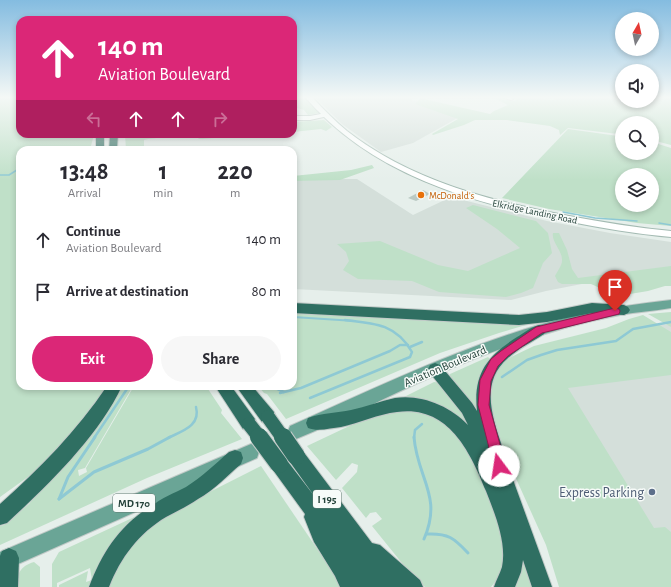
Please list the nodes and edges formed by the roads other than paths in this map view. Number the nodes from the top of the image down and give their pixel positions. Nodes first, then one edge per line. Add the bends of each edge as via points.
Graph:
1 (336, 124) edge
2 (671, 234) edge
3 (671, 304) edge
4 (297, 308) edge
5 (624, 310) junction
6 (539, 330) junction
7 (435, 369) junction
8 (112, 390) edge
9 (225, 390) edge
10 (246, 390) edge
11 (314, 423) junction
12 (296, 431) dead end
13 (243, 455) joint
14 (499, 466) junction
15 (310, 504) junction
16 (0, 516) edge
17 (359, 541) junction
18 (5, 560) edge
19 (8, 587) edge
20 (99, 587) edge
21 (350, 587) edge
22 (371, 587) edge
23 (394, 587) edge
24 (413, 587) edge
25 (504, 587) edge
26 (542, 587) edge

1 - 2 main road, Elkridge Landing Road via 379,156 412,174 457,192 536,213
3 - 5 main road, Aviation Boulevard
4 - 5 highway via 510,320 547,317 592,308
5 - 6 main road, Aviation Boulevard
6 - 7 main road, Aviation Boulevard via 506,340
6 - 14 highway via 499,358 490,368 485,380 484,413
7 - 11 main road, Aviation Boulevard
7 - 14 highway via 467,408
8 - 16 highway via 96,416 66,453
9 - 15 highway, I 195, bridge
10 - 17 highway, I 195, bridge
11 - 12 main road, Aviation Boulevard
11 - 25 highway via 352,417 401,404 418,405 434,410 456,423 478,453 509,531 512,565
13 - 18 main road, MD 170
13 - 20 highway via 200,488 158,511 134,529 113,554
14 - 26 highway
15 - 21 highway via 320,532 343,568
15 - 22 highway, I 195
17 - 23 highway, I 195
17 - 24 highway
18 - 19 highway

